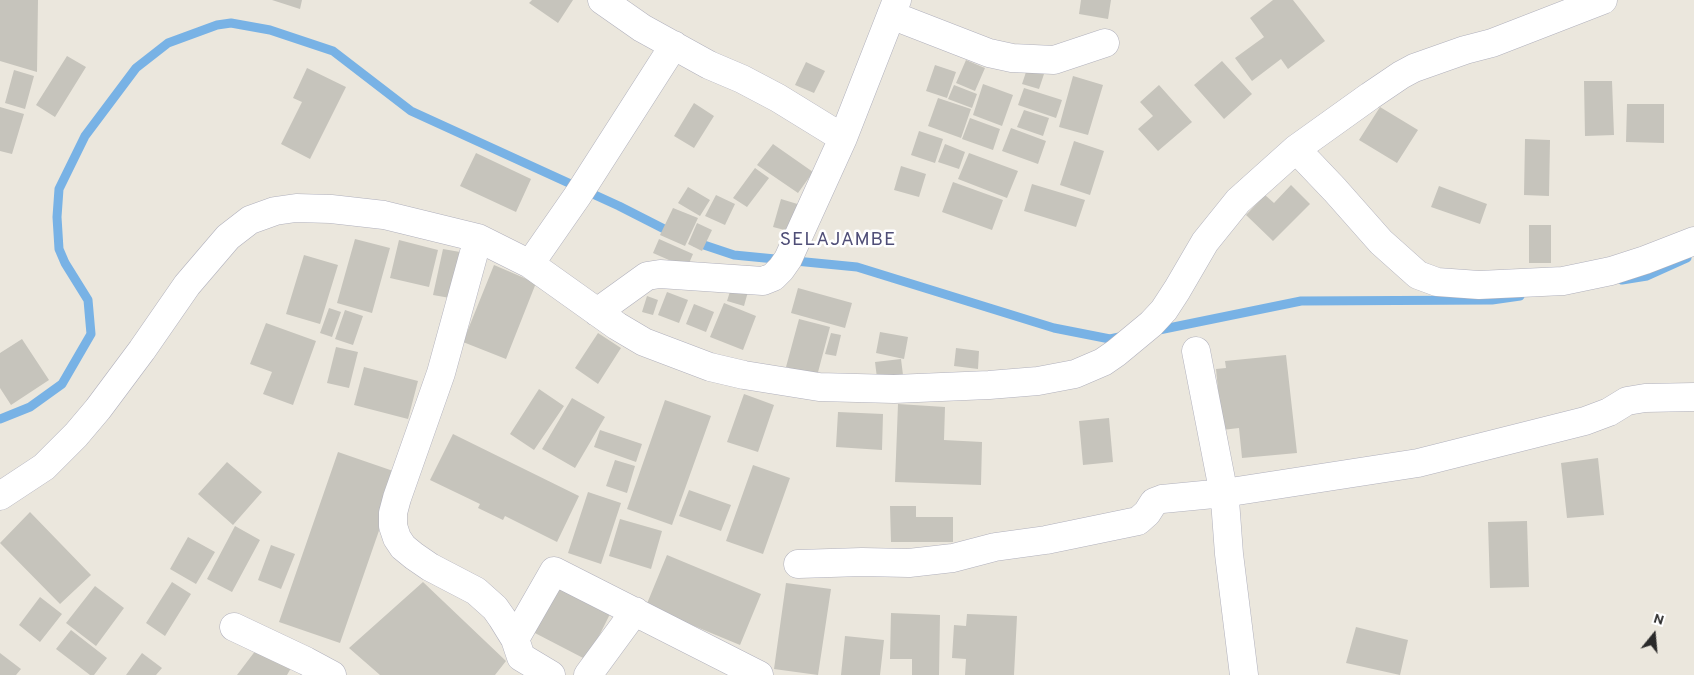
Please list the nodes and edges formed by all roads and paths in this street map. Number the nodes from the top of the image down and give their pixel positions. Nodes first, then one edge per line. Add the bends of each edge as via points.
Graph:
1 (602, 0) edge
2 (1602, 0) edge
3 (894, 8) edge
4 (1105, 43) dead end
5 (674, 46) junction
6 (843, 138) junction
7 (1296, 149) junction
8 (478, 238) junction
9 (1694, 242) edge
10 (530, 264) junction
11 (598, 312) junction
12 (1196, 351) dead end
13 (1694, 397) edge
14 (1224, 493) junction
15 (0, 496) edge
16 (798, 564) dead end
17 (635, 612) junction
18 (234, 627) dead end
19 (519, 657) edge
20 (748, 672) edge
21 (332, 675) edge
22 (551, 675) edge
23 (588, 675) edge
24 (1244, 675) edge

1 - 5 street
2 - 7 street via 1506,38 1414,68
3 - 4 street via 989,53 1012,58 1054,60
3 - 6 street
5 - 6 street via 778,98
5 - 10 street
6 - 11 street via 788,259 773,277 763,281 660,274 647,276
7 - 9 street via 1381,242 1418,275 1436,282 1479,285 1563,281 1620,268
7 - 11 street via 1238,201 1221,221 1164,310 1151,324 1103,362 1060,378 894,389 785,383 710,367 677,355 644,342
8 - 10 street
8 - 15 street via 384,215 331,208 275,211 250,220 228,237 187,285 76,435 44,467
8 - 19 street via 441,373 397,498 394,526 397,538 414,556 476,591 495,608
10 - 11 street
12 - 14 street
13 - 14 street via 1626,401 1585,421 1418,463
14 - 16 street via 1162,498 1154,502 1138,521 995,547 953,558 908,563
14 - 24 street
17 - 19 street via 554,571
17 - 20 street
17 - 23 street
18 - 21 street
19 - 22 street

